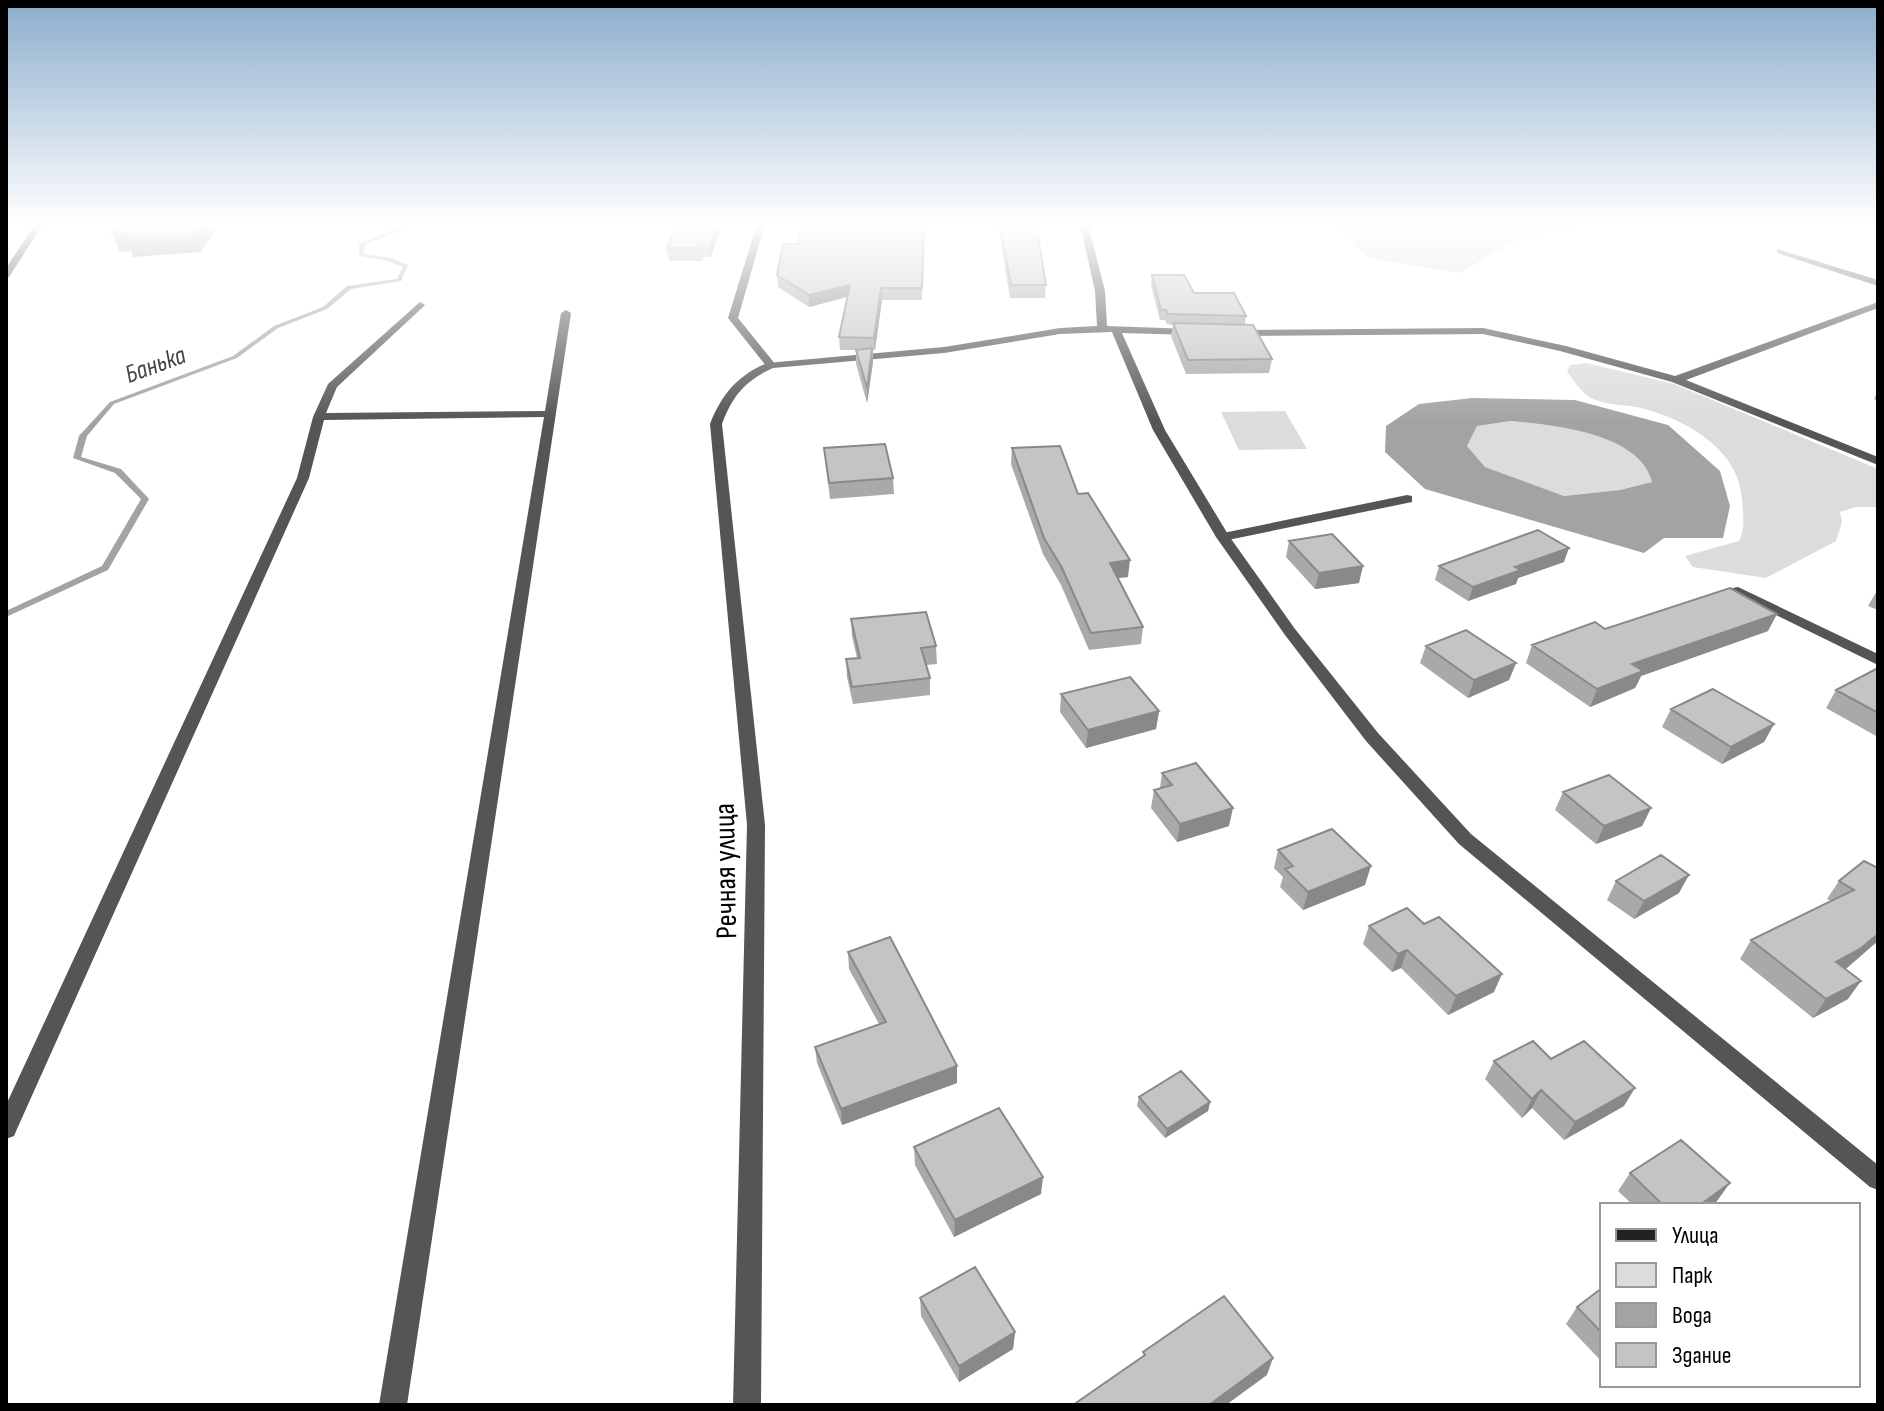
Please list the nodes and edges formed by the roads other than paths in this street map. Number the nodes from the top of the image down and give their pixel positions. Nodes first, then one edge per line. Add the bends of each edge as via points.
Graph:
1 (741, 290) edge
2 (1100, 290) edge
3 (420, 305) dead end
4 (1878, 305) edge
5 (566, 313) dead end
6 (1109, 330) junction
7 (1205, 332) edge
8 (1220, 332) edge
9 (771, 365) junction
10 (1676, 380) junction
11 (550, 414) junction
12 (319, 417) junction
13 (1878, 461) edge
14 (1407, 499) dead end
15 (1223, 537) junction
16 (1738, 591) edge
17 (1878, 660) edge
18 (6, 1129) edge
19 (1878, 1179) edge
20 (393, 1405) edge
21 (747, 1405) edge

1 - 9 street via 733,318
2 - 6 street
3 - 12 street via 332,386
4 - 10 street
5 - 11 street
6 - 7 street
6 - 9 street via 1060,331 944,350
6 - 15 street via 1159,430
8 - 10 street via 1483,331
9 - 21 street, Речная улица via 734,386 716,424 756,825
10 - 13 street
11 - 12 street
11 - 20 street
12 - 18 street via 303,478
14 - 15 street
15 - 19 street via 1372,737 1465,839
16 - 17 street

